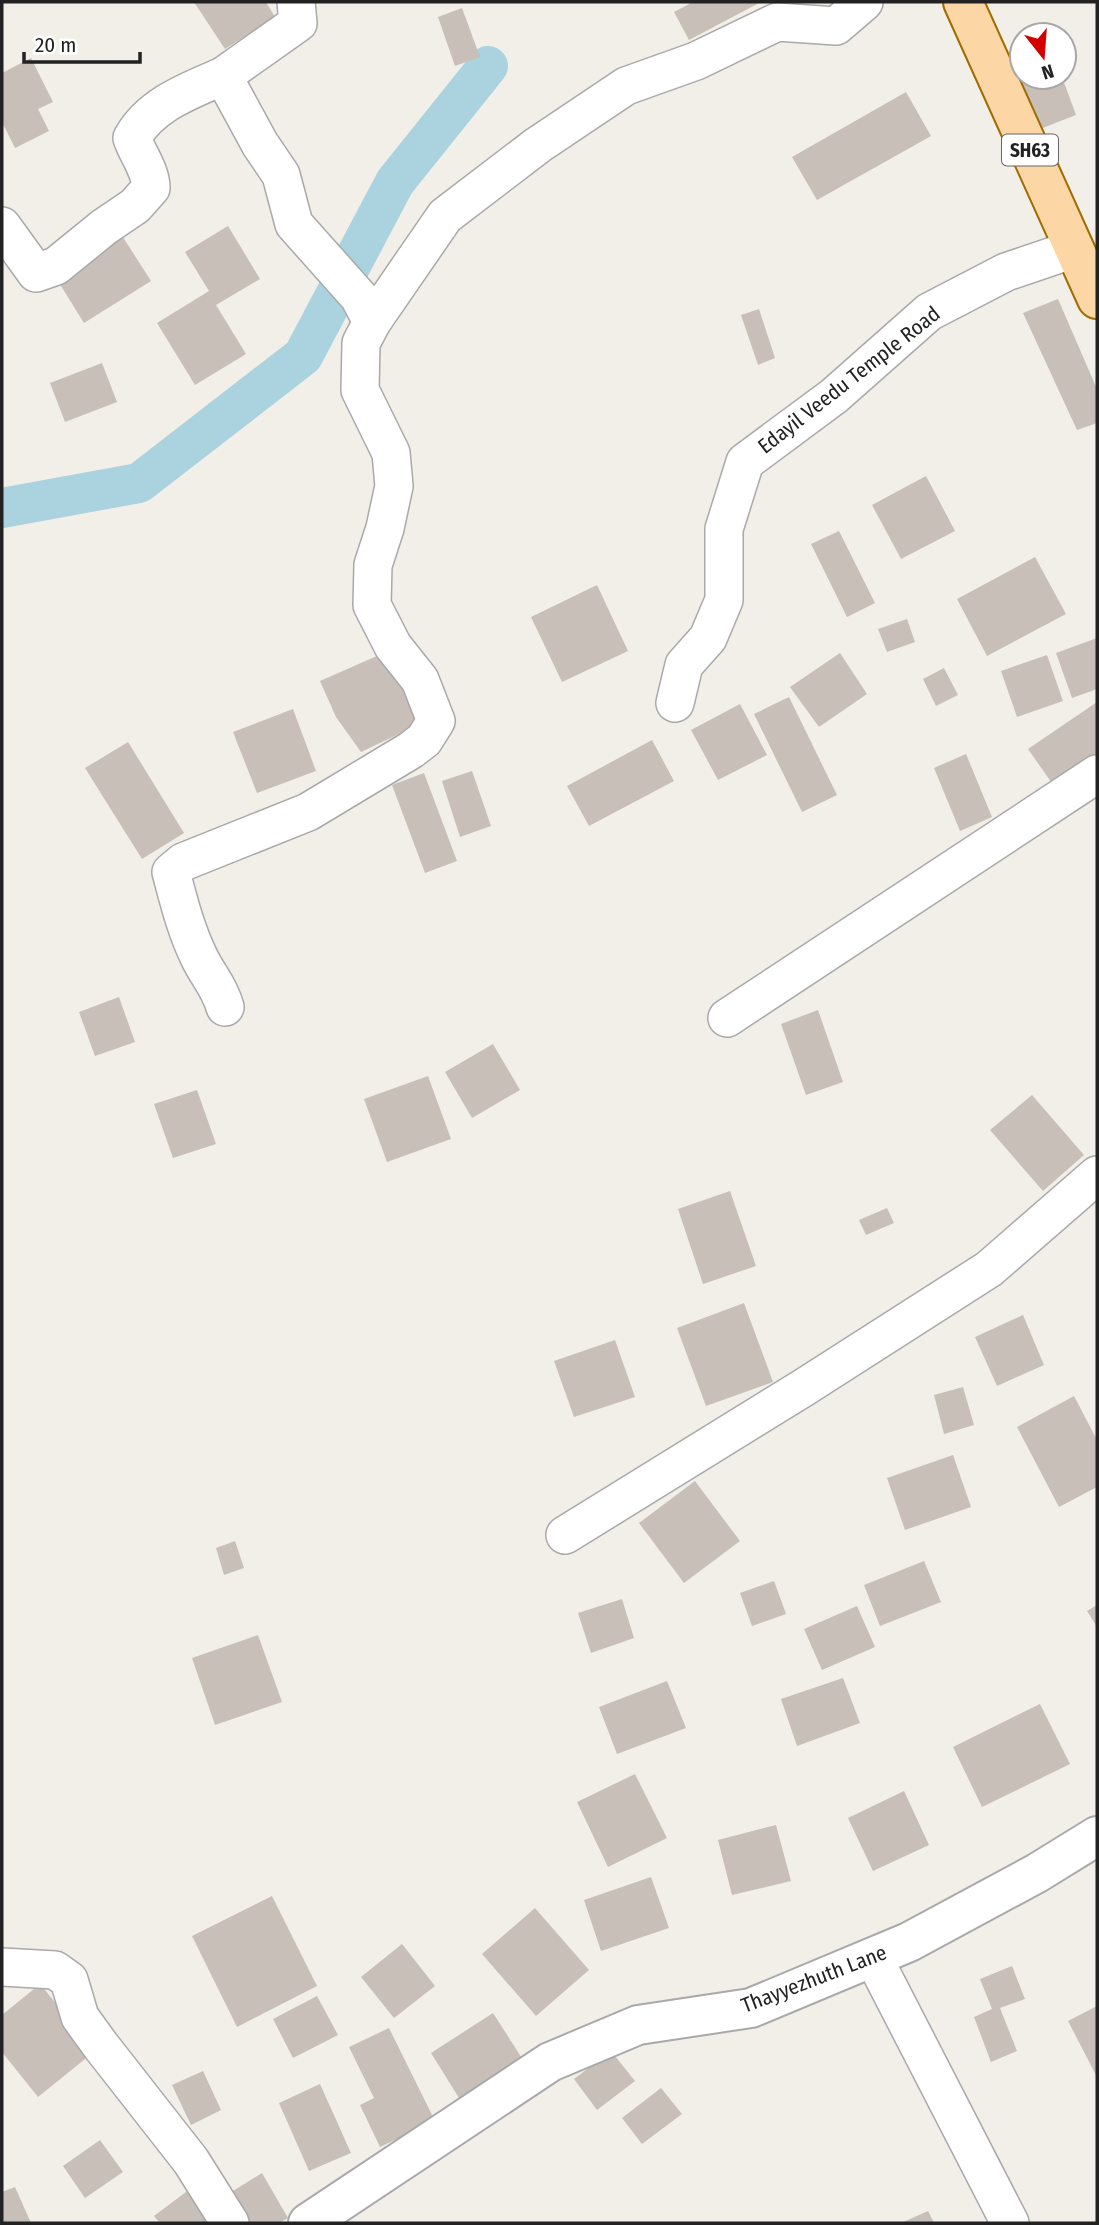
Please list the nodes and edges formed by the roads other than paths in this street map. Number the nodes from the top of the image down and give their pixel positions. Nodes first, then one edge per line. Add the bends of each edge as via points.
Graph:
1 (296, 2) edge
2 (864, 2) edge
3 (962, 2) edge
4 (223, 76) junction
5 (2, 226) edge
6 (1074, 249) junction
7 (1097, 299) edge
8 (366, 310) junction
9 (675, 704) dead end
10 (1097, 774) edge
11 (225, 1007) dead end
12 (727, 1018) dead end
13 (1097, 1175) edge
14 (565, 1535) dead end
15 (1097, 1836) edge
16 (873, 1957) junction
17 (2, 1967) edge
18 (230, 2223) edge
19 (308, 2223) edge
20 (1010, 2223) edge

1 - 4 street via 298,23
2 - 8 street via 836,26 777,22 696,61 626,86 445,216
3 - 6 main road, SH63
4 - 5 street via 174,99 139,126 132,138 151,178 151,188 135,206 56,266 36,273
4 - 8 street via 281,175 295,223
6 - 7 main road, SH63
6 - 9 street, Edayil Veedu Temple Road via 1006,272 929,312 834,396 745,462 724,529 724,600 708,638 684,665
8 - 11 street via 360,390 391,453 394,485 373,565 372,605 393,646 420,680 436,721 411,750 308,812 183,862 171,872 185,925
10 - 12 street
13 - 14 street via 989,1269
15 - 16 street, Thayyezhuth Lane via 1037,1873
16 - 19 street, Thayyezhuth Lane via 751,2008 638,2025 550,2062
16 - 20 street
17 - 18 street via 55,1970 69,1980 80,2017 191,2161

